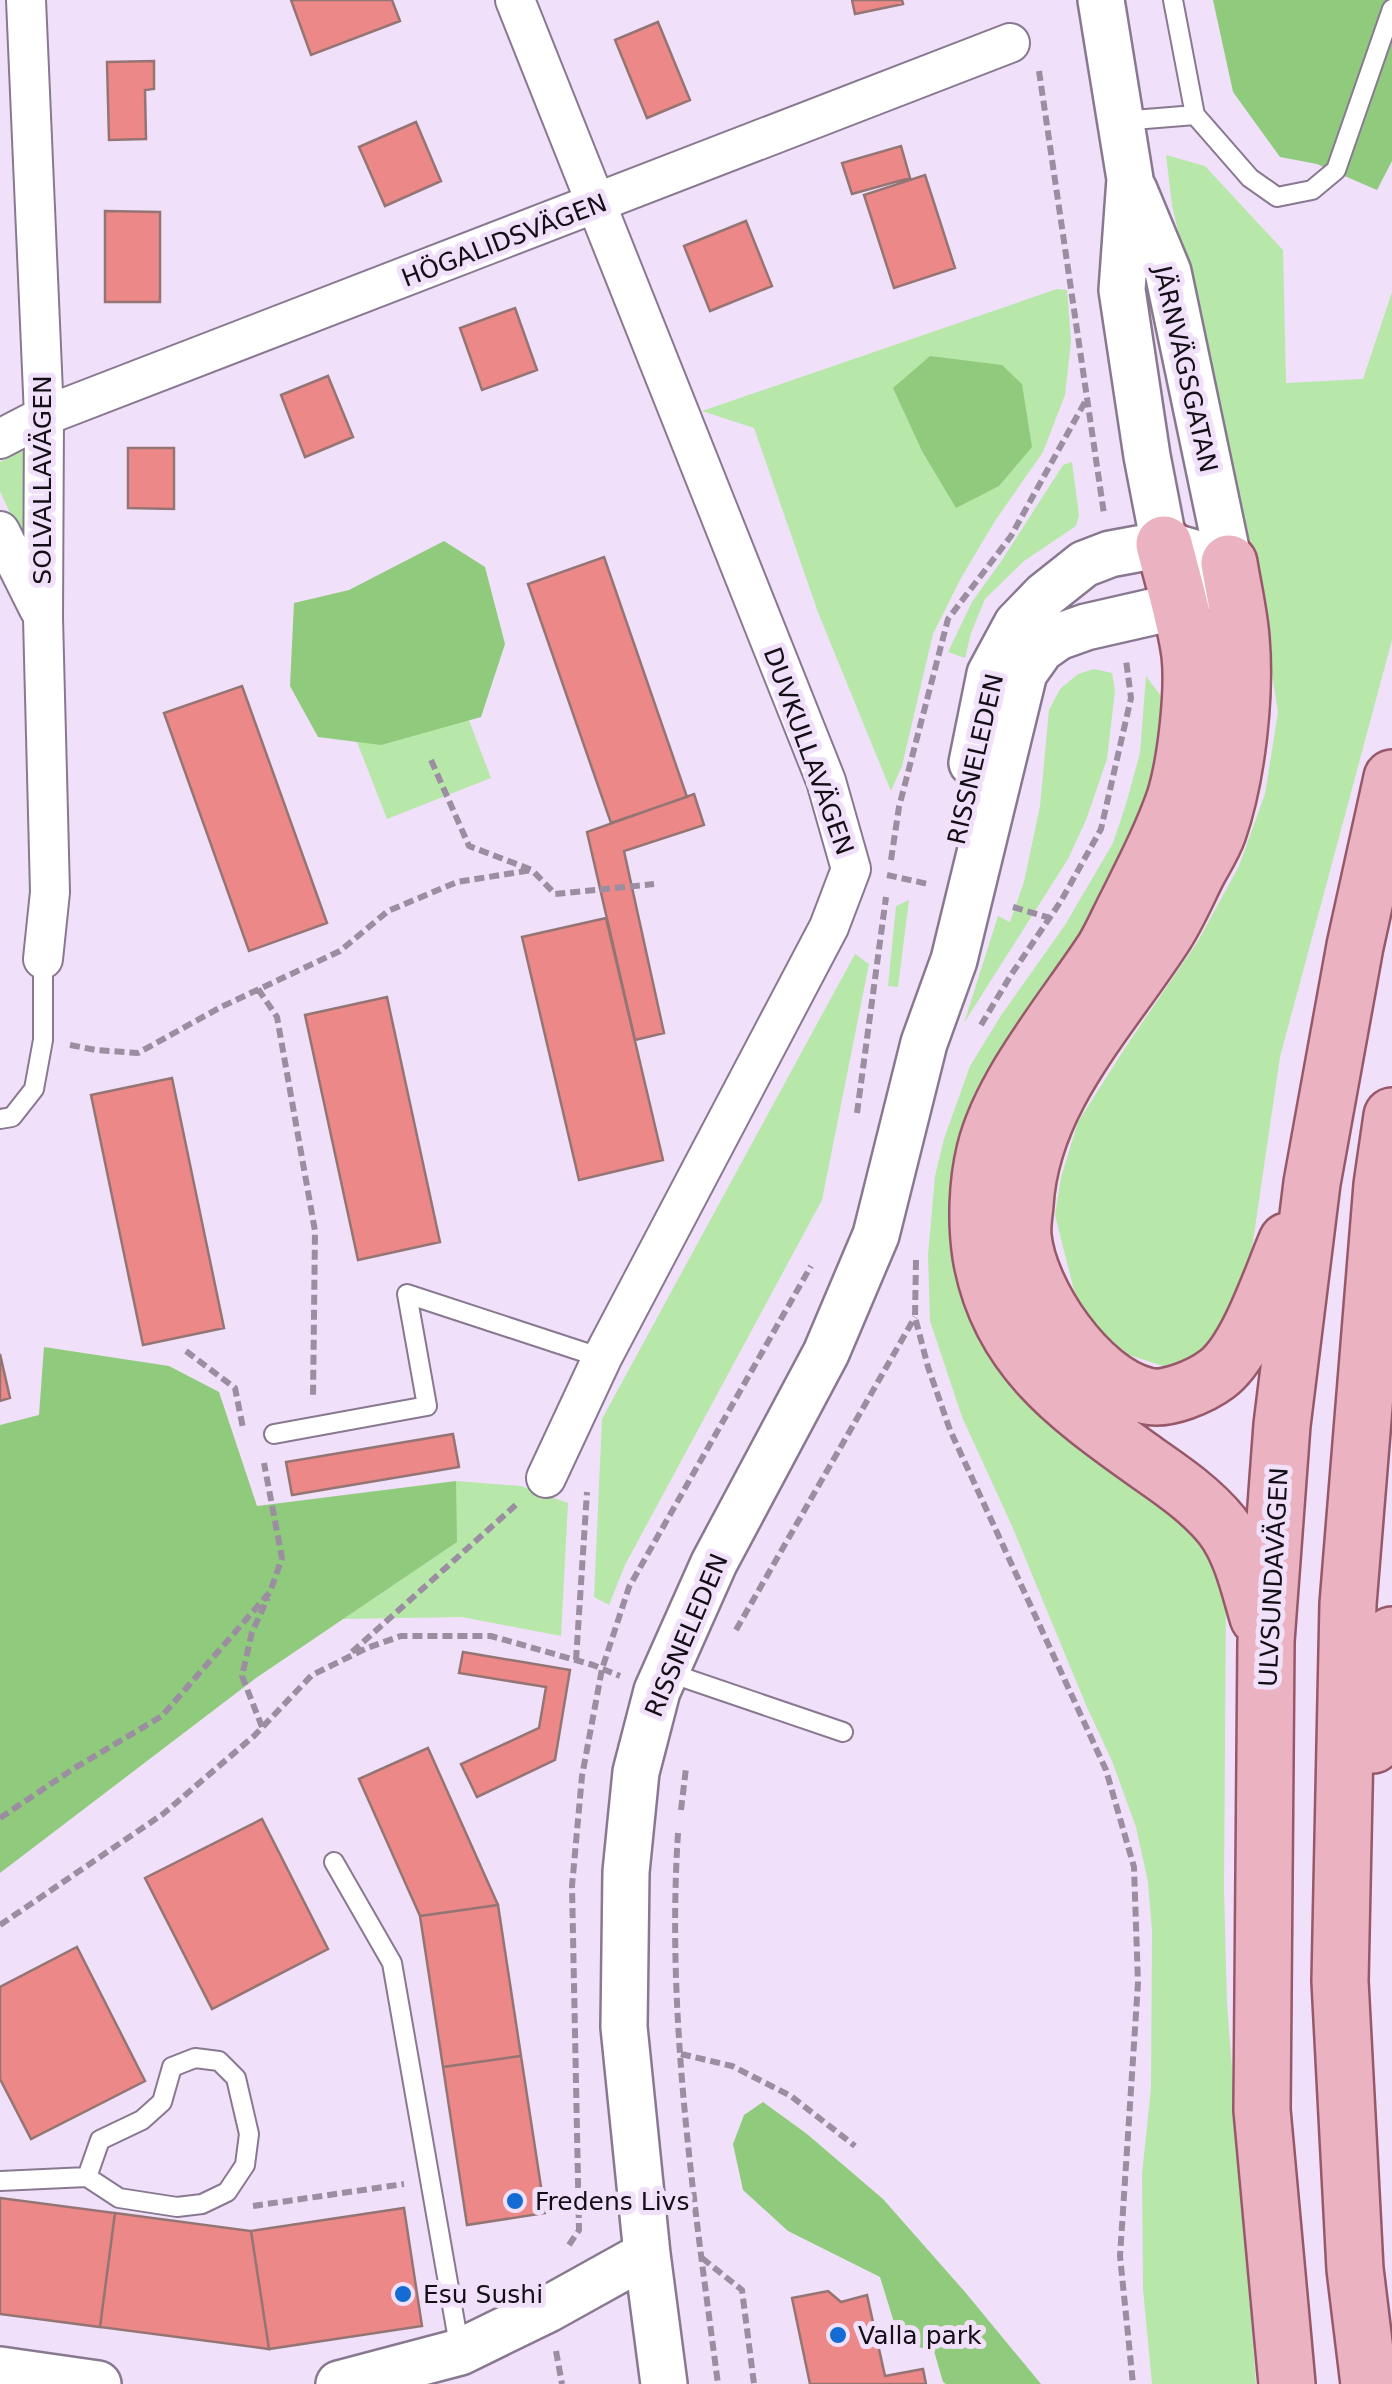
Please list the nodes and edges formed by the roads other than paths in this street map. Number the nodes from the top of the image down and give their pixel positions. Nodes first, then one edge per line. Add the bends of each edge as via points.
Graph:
1 (26, 0) edge
2 (515, 0) edge
3 (1101, 0) edge
4 (1172, 0) edge
5 (1392, 9) edge
6 (1023, 49) road end
7 (1195, 115) junction
8 (1120, 120) junction
9 (1130, 179) junction
10 (596, 204) junction
11 (44, 416) junction
12 (0, 439) edge
13 (0, 531) edge
14 (1164, 544) junction
15 (1229, 563) junction
16 (1178, 606) junction
17 (43, 618) junction
18 (1392, 778) edge
19 (43, 960) joint
20 (924, 1043) junction
21 (1392, 1116) edge
22 (0, 1119) edge
23 (1312, 1183) junction
24 (602, 1358) junction
25 (274, 1434) road end
26 (546, 1478) road end
27 (1392, 1635) edge
28 (1266, 1641) junction
29 (662, 1682) junction
30 (843, 1732) dead end
31 (334, 1862) dead end
32 (1340, 1981) junction
33 (87, 2177) junction
34 (0, 2180) edge
35 (647, 2254) junction
36 (460, 2352) junction
37 (0, 2370) edge
38 (98, 2384) edge
39 (339, 2384) edge
40 (664, 2384) edge
41 (1287, 2384) edge
42 (1369, 2384) edge

1 - 11 street, SOLVALLAVÄGEN
2 - 10 street, DUVKULLAVÄGEN
3 - 8 street, JÄRNVÄGSGATAN
4 - 7 lane
5 - 7 lane via 1336,170 1312,190 1277,197 1250,178
6 - 10 street, HÖGALIDSVÄGEN
7 - 8 lane
8 - 9 street, JÄRNVÄGSGATAN
9 - 14 street, JÄRNVÄGSGATAN via 1122,290
9 - 15 street, JÄRNVÄGSGATAN via 1168,272
10 - 11 street, HÖGALIDSVÄGEN
10 - 24 street, DUVKULLAVÄGEN via 826,781 851,869 829,926
11 - 12 street, HÖGALIDSVÄGEN
11 - 17 street, SOLVALLAVÄGEN
13 - 17 street
14 - 15 street, RISSNELEDEN
14 - 16 main road
14 - 20 street, RISSNELEDEN via 1084,564 1017,624 990,674 941,916
15 - 16 street, RISSNELEDEN
15 - 23 main road via 1241,638 1240,714 1217,835 1168,931 1056,1096 1036,1141 1023,1237 1037,1287 1087,1360 1119,1385 1149,1397 1186,1392 1219,1372 1241,1347
16 - 20 street, RISSNELEDEN via 1058,637 1024,673 954,960
16 - 28 main road via 1190,657 1188,729 1175,797 1107,944 1002,1107 985,1150 978,1200 981,1255 1010,1338 1042,1379 1222,1526 1242,1564
17 - 19 street, SOLVALLAVÄGEN via 50,892
18 - 23 main road, ULVSUNDAVÄGEN
19 - 22 lane via 43,1040 34,1089 12,1117
20 - 29 street, RISSNELEDEN via 876,1234 826,1353 714,1563
21 - 32 main road via 1348,1604
23 - 28 main road, ULVSUNDAVÄGEN via 1282,1425
24 - 25 lane via 406,1294 426,1406
24 - 26 street, DUVKULLAVÄGEN
27 - 32 main road
28 - 41 main road, ULVSUNDAVÄGEN via 1262,2110
29 - 30 lane via 712,1688
29 - 35 street, RISSNELEDEN via 636,1772 626,1872 624,2028
31 - 36 lane via 392,1963
32 - 42 main road
33 - 33 lane via 119,2198 177,2207 227,2192 246,2165 249,2134 236,2078 219,2061 196,2058 172,2066 162,2102 100,2140
33 - 34 lane
35 - 36 street
35 - 40 street, RISSNELEDEN
36 - 39 street
37 - 38 street

